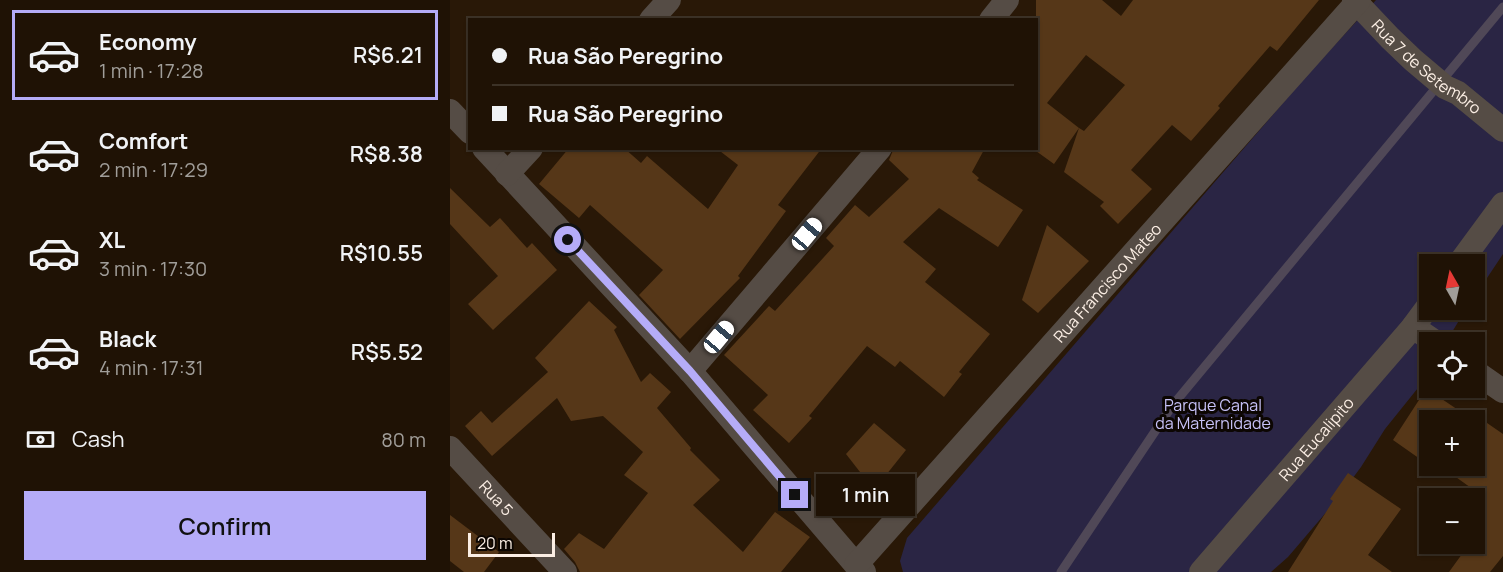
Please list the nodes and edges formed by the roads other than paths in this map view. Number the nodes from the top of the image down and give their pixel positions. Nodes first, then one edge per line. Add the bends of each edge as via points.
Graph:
1 (669, 0) edge
2 (1007, 0) edge
3 (1357, 1) edge
4 (653, 18) edge
5 (993, 18) edge
6 (450, 111) edge
7 (468, 130) edge
8 (1503, 130) edge
9 (486, 150) edge
10 (529, 150) edge
11 (878, 150) edge
12 (507, 174) junction
13 (1503, 204) edge
14 (1466, 254) edge
15 (1419, 319) edge
16 (1413, 327) junction
17 (1420, 332) edge
18 (690, 371) junction
19 (1485, 379) edge
20 (1503, 391) edge
21 (450, 448) edge
22 (554, 568) edge
23 (860, 569) edge
24 (1200, 572) edge

1 - 4 street
2 - 5 street
3 - 8 street, Rua 7 de Setembro via 1390,38 1445,87
3 - 23 street, Rua Francisco Mateo
6 - 7 street
9 - 12 street
10 - 12 street
11 - 18 street
12 - 18 street
13 - 14 street
15 - 16 street, Rua Eucalipito
16 - 17 street
16 - 24 street, Rua Eucalipito
18 - 23 street
19 - 20 street
21 - 22 street, Rua 5

